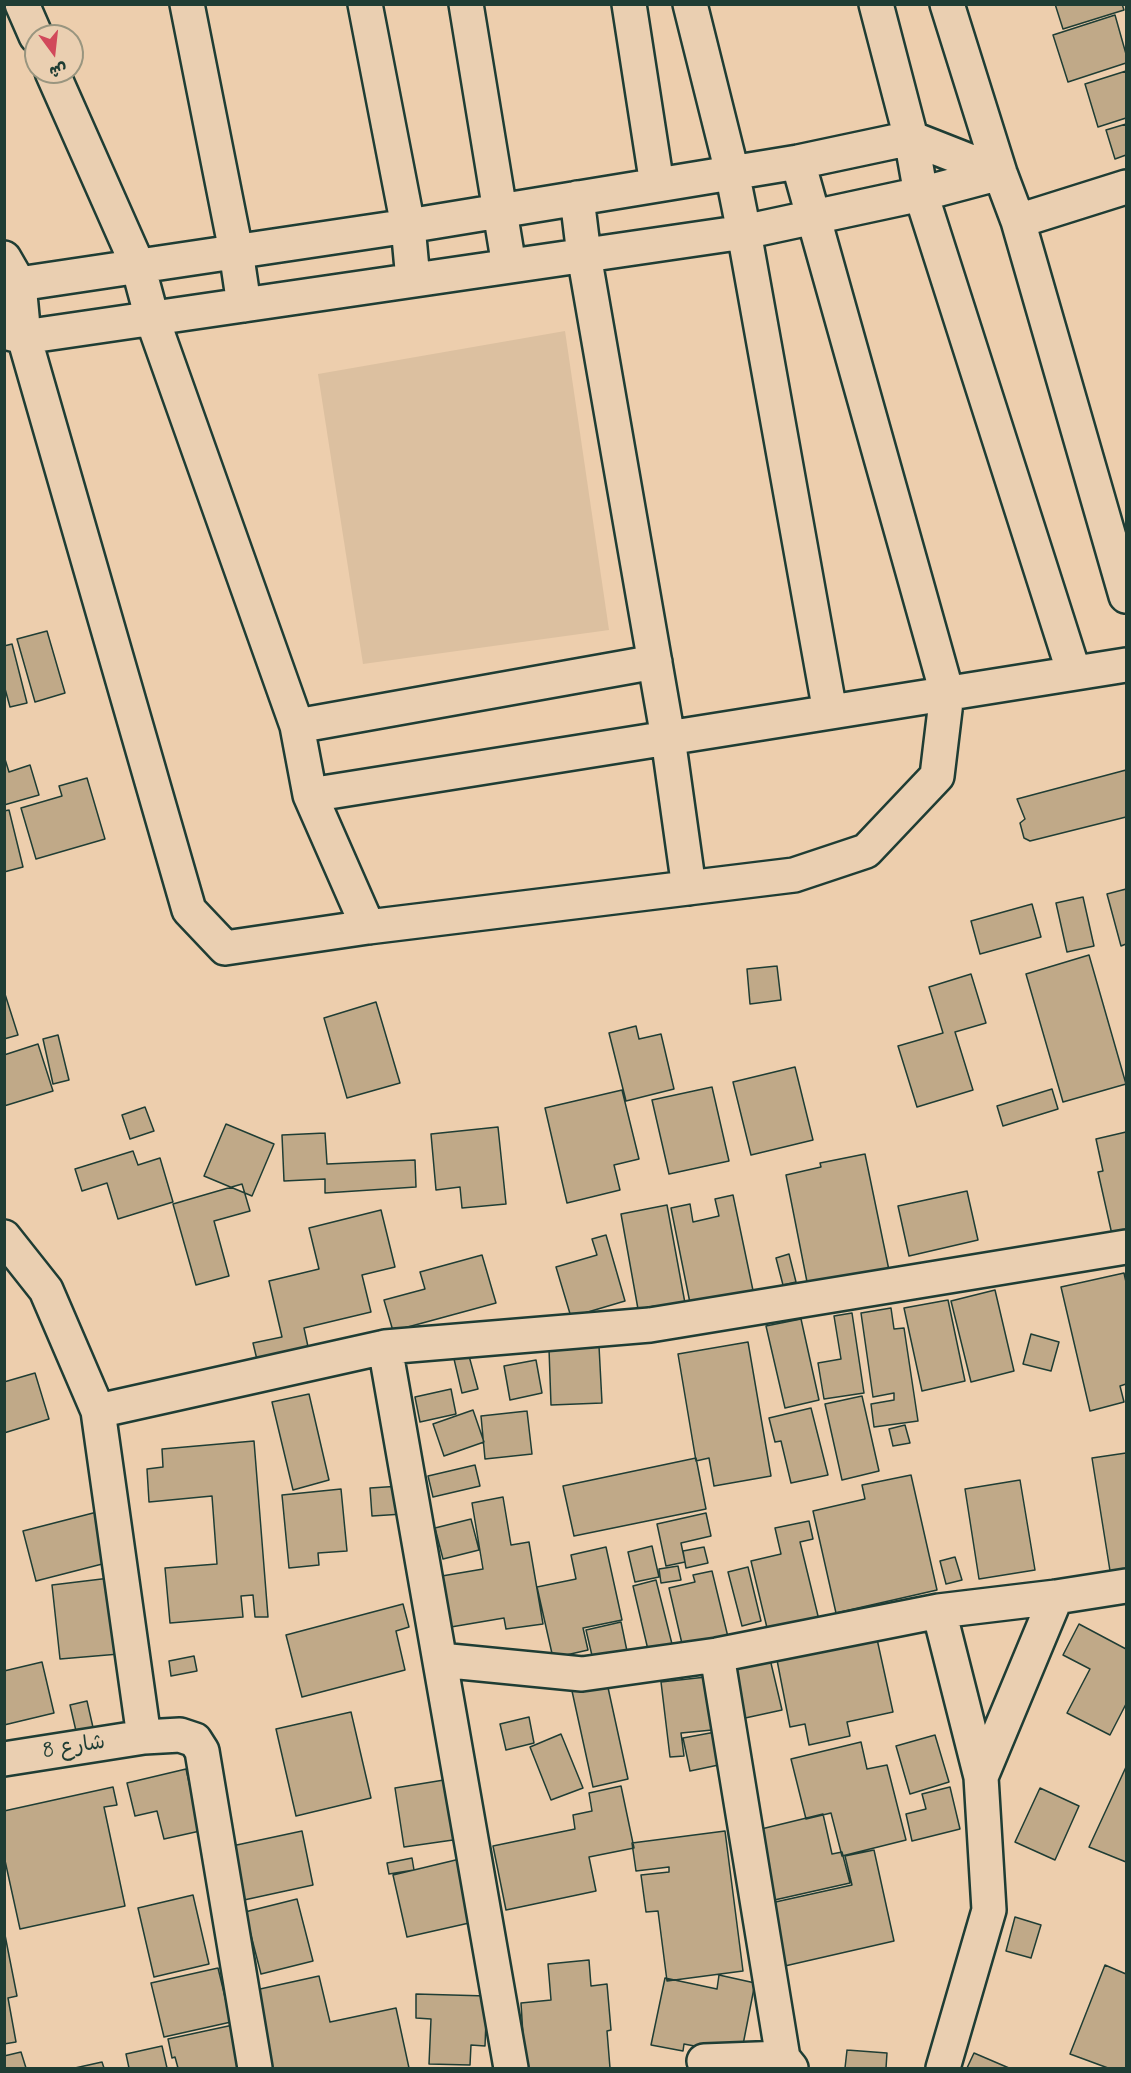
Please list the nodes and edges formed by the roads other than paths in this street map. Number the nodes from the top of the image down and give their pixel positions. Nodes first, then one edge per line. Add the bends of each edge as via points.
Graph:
1 (22, 4) edge
2 (187, 4) edge
3 (365, 4) edge
4 (466, 4) edge
5 (630, 4) edge
6 (690, 4) edge
7 (876, 4) edge
8 (947, 4) edge
9 (31, 24) edge
10 (57, 84) edge
11 (911, 138) junction
12 (798, 162) junction
13 (732, 172) junction
14 (1000, 173) junction
15 (657, 185) junction
16 (1126, 187) edge
17 (921, 194) junction
18 (577, 198) junction
19 (499, 211) junction
20 (812, 216) junction
21 (1018, 221) junction
22 (408, 225) junction
23 (744, 232) junction
24 (236, 251) junction
25 (584, 255) junction
26 (138, 266) junction
27 (509, 266) junction
28 (9, 277) edge
29 (413, 280) junction
30 (244, 305) junction
31 (153, 318) junction
32 (14, 334) edge
33 (1126, 596) edge
34 (655, 662) junction
35 (1126, 665) edge
36 (1074, 673) junction
37 (947, 693) junction
38 (830, 712) junction
39 (297, 726) junction
40 (668, 738) junction
41 (310, 795) junction
42 (689, 888) junction
43 (368, 927) junction
44 (4, 1237) edge
45 (1126, 1247) edge
46 (385, 1347) junction
47 (98, 1411) junction
48 (1126, 1586) edge
49 (1056, 1597) junction
50 (939, 1611) junction
51 (717, 1655) junction
52 (440, 1660) junction
53 (144, 1737) junction
54 (4, 1759) edge
55 (981, 1777) junction
56 (704, 2061) dead end
57 (787, 2063) edge
58 (255, 2068) edge
59 (511, 2068) edge
60 (943, 2068) edge

1 - 9 street
2 - 24 street
3 - 22 street
4 - 19 street
5 - 15 street
6 - 13 street
7 - 11 street
8 - 14 street
10 - 26 street
11 - 12 street
11 - 14 street
11 - 17 street
12 - 13 street
12 - 20 street
13 - 15 street
13 - 23 street
14 - 17 street
14 - 21 street
15 - 18 street
16 - 21 street
17 - 20 street
17 - 36 street
18 - 19 street
18 - 25 street
19 - 22 street
19 - 27 street
20 - 23 street
20 - 37 street
21 - 33 street
22 - 24 street
22 - 29 street
23 - 25 street
23 - 38 street
24 - 26 street
24 - 30 street
25 - 27 street
25 - 34 street
26 - 28 street
26 - 31 street
27 - 29 street
28 - 32 street
29 - 30 street
30 - 31 street
31 - 32 street
31 - 39 street
32 - 43 street via 189,910 225,948
34 - 39 street
34 - 40 street
35 - 36 street
36 - 37 street
37 - 38 street
37 - 42 street via 937,776 866,851 794,875
38 - 40 street
39 - 41 street
40 - 41 street
40 - 42 street
41 - 43 street
42 - 43 street
44 - 47 street via 46,1290
45 - 46 street via 650,1325
46 - 47 street
46 - 52 street
47 - 53 street
48 - 49 street
49 - 50 street
49 - 55 street
50 - 51 street
50 - 55 street
51 - 52 street via 582,1674
51 - 57 street
52 - 59 street
53 - 54 street, شارع 8
53 - 58 street, شارع 8 via 180,1735 195,1740 202,1751
55 - 60 street via 988,1910
56 - 57 street

